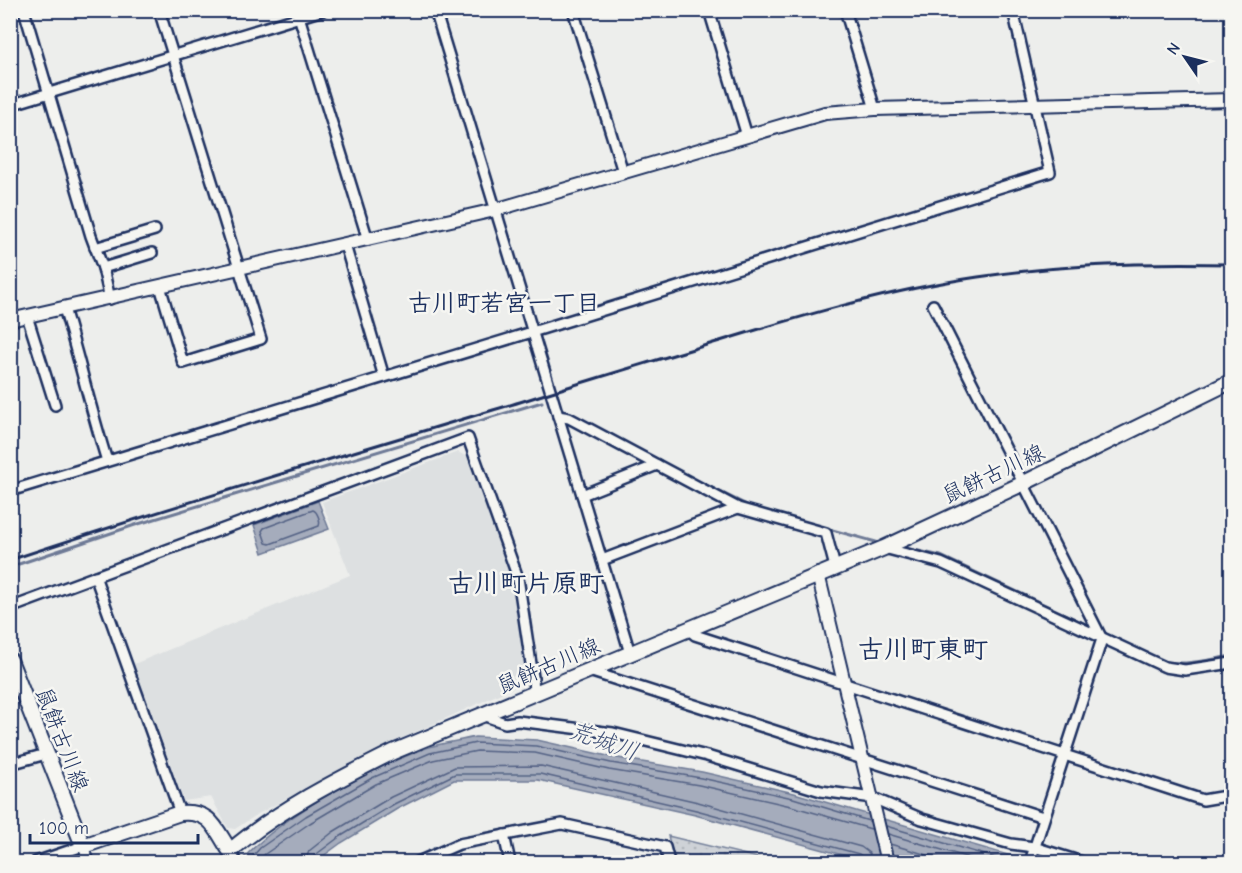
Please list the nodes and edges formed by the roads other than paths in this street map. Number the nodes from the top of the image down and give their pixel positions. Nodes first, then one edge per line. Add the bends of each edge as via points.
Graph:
1 (24, 10) edge
2 (159, 10) edge
3 (324, 10) edge
4 (435, 10) edge
5 (573, 10) edge
6 (709, 10) edge
7 (845, 10) edge
8 (1013, 10) edge
9 (298, 14) edge
10 (173, 56) junction
11 (48, 93) junction
12 (1232, 100) edge
13 (10, 105) edge
14 (1034, 105) junction
15 (875, 109) junction
16 (747, 136) junction
17 (623, 172) junction
18 (495, 210) junction
19 (155, 230) dead end
20 (368, 240) junction
21 (345, 244) junction
22 (95, 248) junction
23 (152, 253) dead end
24 (103, 268) junction
25 (239, 269) junction
26 (160, 286) junction
27 (110, 298) junction
28 (933, 305) dead end
29 (64, 308) junction
30 (27, 316) junction
31 (10, 320) edge
32 (532, 332) junction
33 (384, 377) junction
34 (1232, 381) edge
35 (55, 405) dead end
36 (558, 416) junction
37 (107, 461) junction
38 (657, 465) junction
39 (1024, 483) junction
40 (10, 491) edge
41 (582, 495) junction
42 (738, 508) junction
43 (884, 548) junction
44 (602, 560) junction
45 (835, 567) junction
46 (818, 574) junction
47 (95, 576) junction
48 (10, 608) edge
49 (688, 629) junction
50 (1102, 639) junction
51 (630, 653) junction
52 (10, 660) edge
53 (1232, 663) edge
54 (589, 670) junction
55 (845, 684) junction
56 (15, 686) edge
57 (534, 693) junction
58 (483, 715) junction
59 (46, 754) junction
60 (1064, 754) junction
61 (862, 758) junction
62 (10, 765) edge
63 (1232, 795) edge
64 (873, 801) junction
65 (180, 813) junction
66 (1043, 817) junction
67 (504, 835) junction
68 (82, 846) junction
69 (1034, 847) junction
70 (233, 860) edge
71 (36, 862) edge
72 (89, 862) edge
73 (418, 862) edge
74 (510, 862) edge
75 (669, 862) edge
76 (887, 862) edge
77 (1030, 862) edge
78 (1082, 862) edge

1 - 11 street
2 - 10 street
3 - 9 street
4 - 18 street
5 - 17 street
6 - 16 street
7 - 15 street
8 - 14 street
9 - 10 street
9 - 20 street
10 - 11 street
10 - 25 street
11 - 13 street
11 - 22 street
12 - 14 street
14 - 15 street
14 - 32 street via 1050,172
15 - 16 street via 825,113
16 - 17 street
17 - 18 street
18 - 20 street
18 - 32 street
19 - 22 street
20 - 21 street
21 - 25 street
21 - 33 street
22 - 24 street
23 - 24 street
24 - 27 street
25 - 26 street
25 - 26 street via 261,339 183,363
26 - 27 street
27 - 29 street
28 - 39 street
29 - 30 street
29 - 37 street
30 - 31 street
30 - 35 street
32 - 33 street
32 - 36 street
33 - 37 street
34 - 39 main road, 鼠餅古川線
36 - 38 street via 569,418
36 - 41 street
37 - 40 street
38 - 41 street
38 - 42 street
39 - 43 main road, 鼠餅古川線
39 - 50 street
41 - 44 street
42 - 44 street
42 - 45 street via 826,533
43 - 45 main road, 鼠餅古川線
43 - 50 street via 941,563
44 - 51 street
45 - 46 main road, 鼠餅古川線
46 - 49 main road, 鼠餅古川線
46 - 55 street
47 - 48 street
47 - 57 street via 468,438 518,578
47 - 65 street
49 - 51 main road, 鼠餅古川線
49 - 55 street via 695,635
50 - 53 street via 1165,667 1185,670
50 - 60 street
51 - 54 main road, 鼠餅古川線
52 - 56 main road, 鼠餅古川線
54 - 57 main road, 鼠餅古川線
54 - 61 street
55 - 60 street
55 - 61 street
56 - 59 main road, 鼠餅古川線
57 - 58 main road, 鼠餅古川線
58 - 64 street via 505,723 518,721 613,733 707,756 821,791
58 - 70 main road, 鼠餅古川線 via 393,752 334,782 247,837
59 - 62 street
59 - 68 main road, 鼠餅古川線
60 - 63 street via 1203,800
60 - 66 street
61 - 64 street
61 - 66 street
64 - 69 street via 922,819
64 - 76 street
65 - 68 main road
65 - 70 main road, 鼠餅古川線 via 205,816
66 - 69 street
67 - 73 street via 459,844
67 - 74 street
67 - 75 street via 562,824 665,847
68 - 71 street
68 - 72 street
69 - 77 street
69 - 78 street

